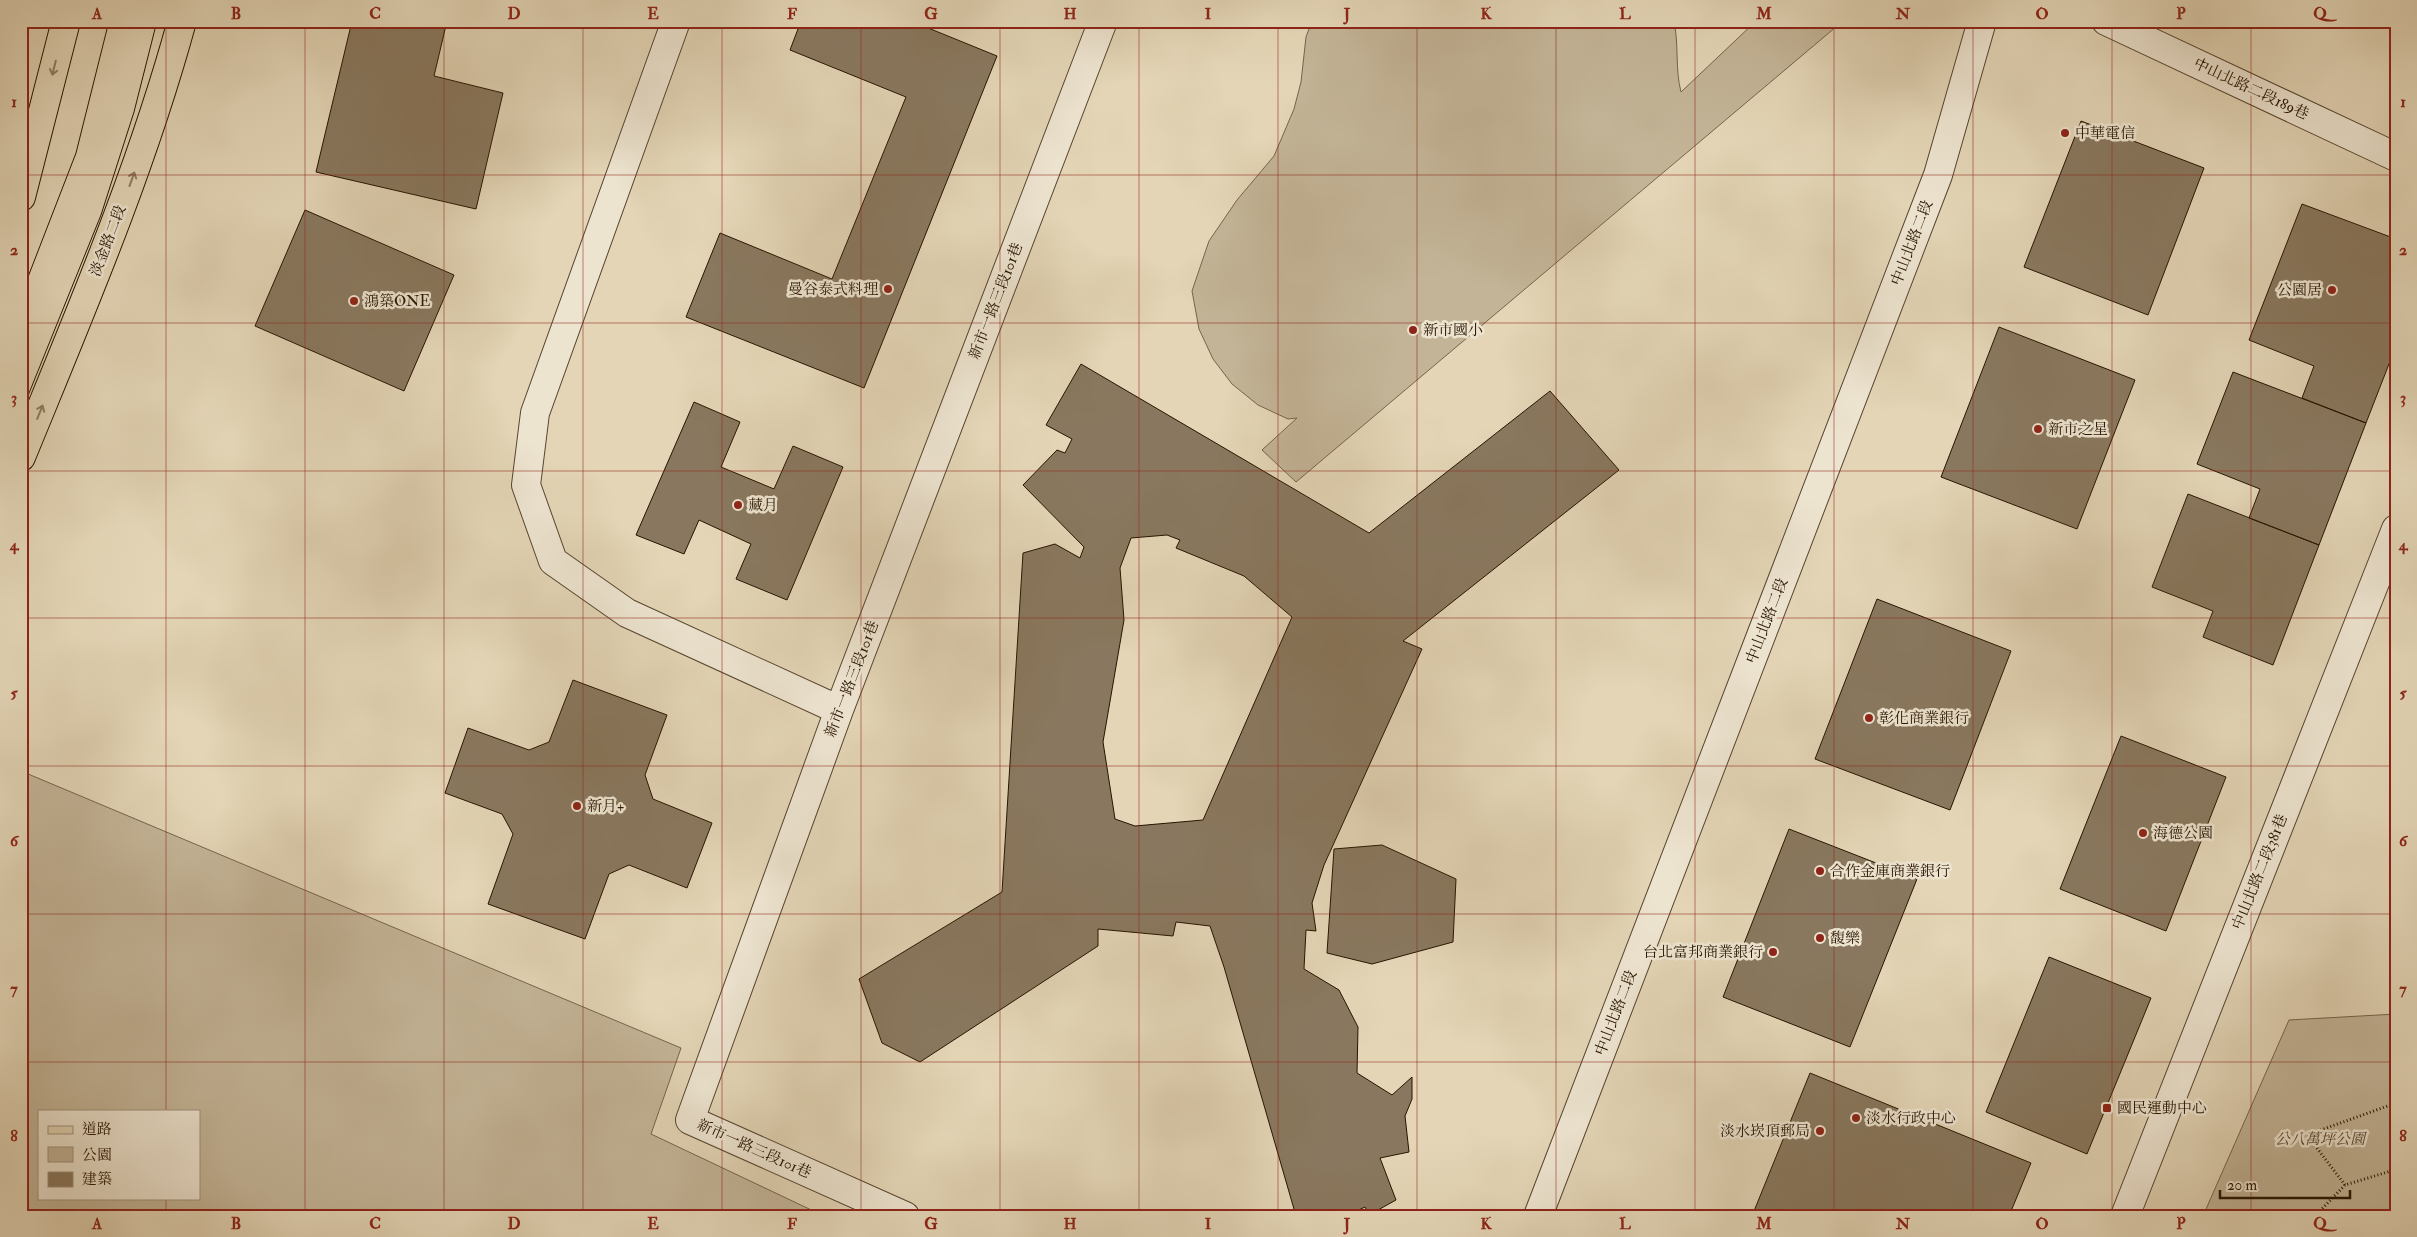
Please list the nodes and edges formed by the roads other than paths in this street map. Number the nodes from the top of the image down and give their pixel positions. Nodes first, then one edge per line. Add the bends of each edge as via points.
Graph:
1 (66, 21) edge
2 (182, 21) edge
3 (676, 21) edge
4 (1103, 21) edge
5 (1982, 21) edge
6 (2106, 21) edge
7 (2396, 157) edge
8 (21, 197) edge
9 (21, 457) edge
10 (2396, 529) edge
11 (840, 710) junction
12 (905, 1216) edge
13 (1538, 1216) edge
14 (2125, 1216) edge

1 -> 8 main road
9 -> 2 main road, 淡金路二段 via 111,237 146,140
3 - 11 street via 535,413 526,485 553,561 627,613
4 - 11 street, 新市一路三段101巷
5 - 13 street, 中山北路二段 via 1938,175
6 - 7 street, 中山北路二段189巷
10 - 14 street, 中山北路二段381巷
11 - 12 street, 新市一路三段101巷 via 690,1120

